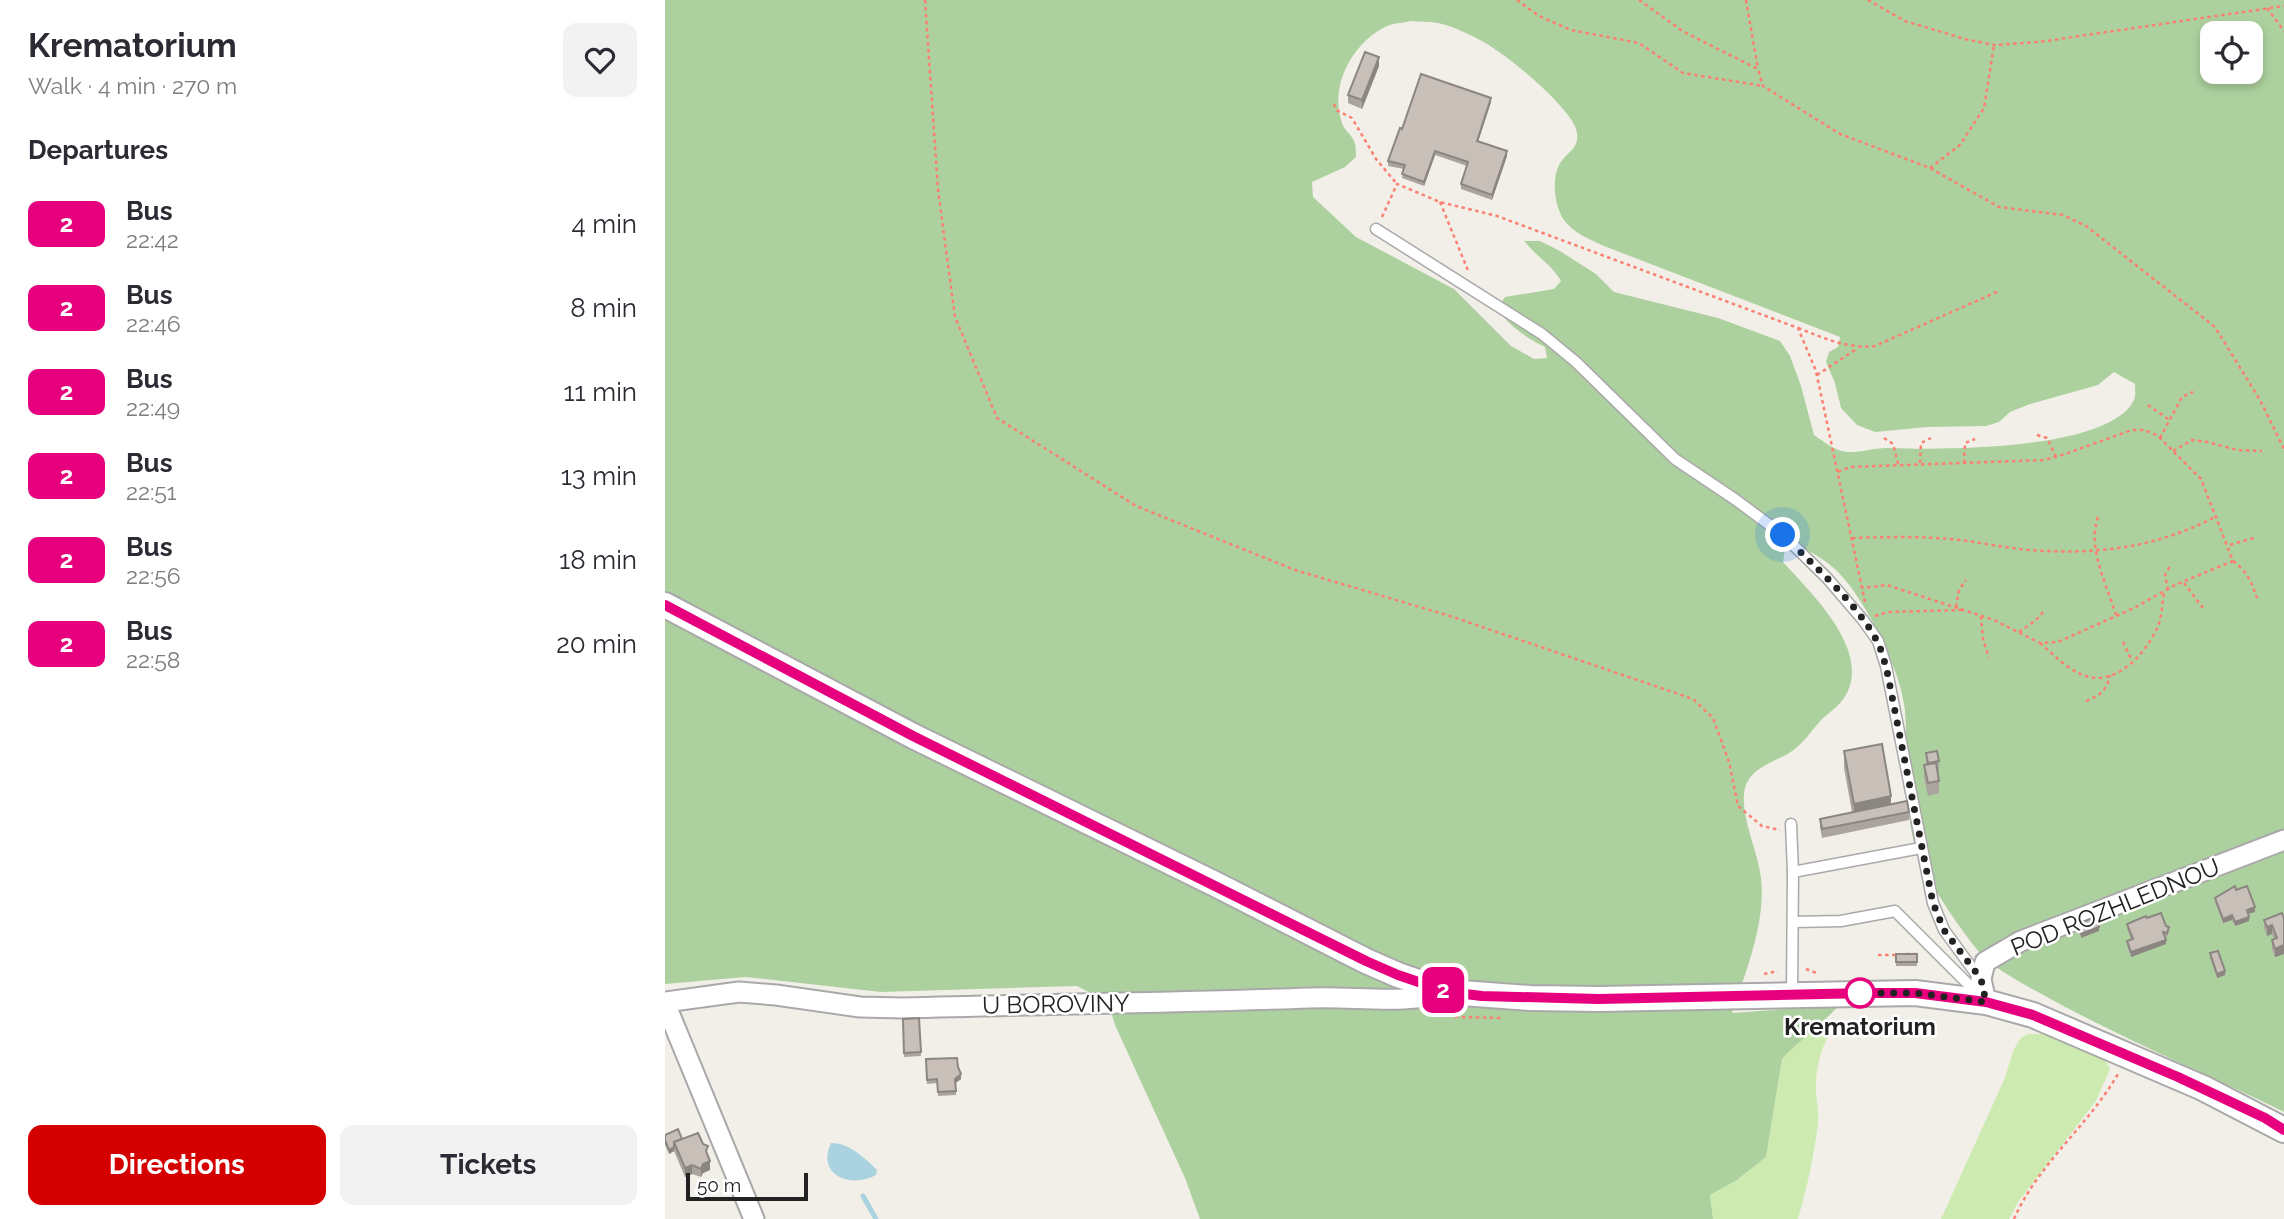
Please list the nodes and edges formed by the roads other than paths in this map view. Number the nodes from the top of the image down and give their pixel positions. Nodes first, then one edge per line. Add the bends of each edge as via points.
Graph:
1 (1377, 229) road end
2 (665, 605) edge
3 (1791, 828) road end
4 (2284, 840) edge
5 (1921, 848) junction
6 (1793, 872) junction
7 (1794, 922) junction
8 (1983, 991) junction
9 (1448, 992) junction
10 (1792, 995) junction
11 (665, 1002) edge
12 (2284, 1130) edge
13 (754, 1219) edge

1 - 5 lane via 1542,334 1675,459 1783,535 1826,578 1878,641
2 - 9 street via 913,736 1366,961
3 - 6 lane
4 - 8 street, POD ROZHLEDNOU via 2021,941 1985,962
5 - 6 lane
5 - 8 lane via 1944,930
6 - 7 lane
7 - 8 lane via 1841,921 1895,911
7 - 10 lane
8 - 10 street
8 - 12 street via 2203,1088
9 - 10 street via 1530,998
9 - 11 street, U BOROVINY via 1410,998 902,1008 739,992
11 - 13 street, U BOROVINY

